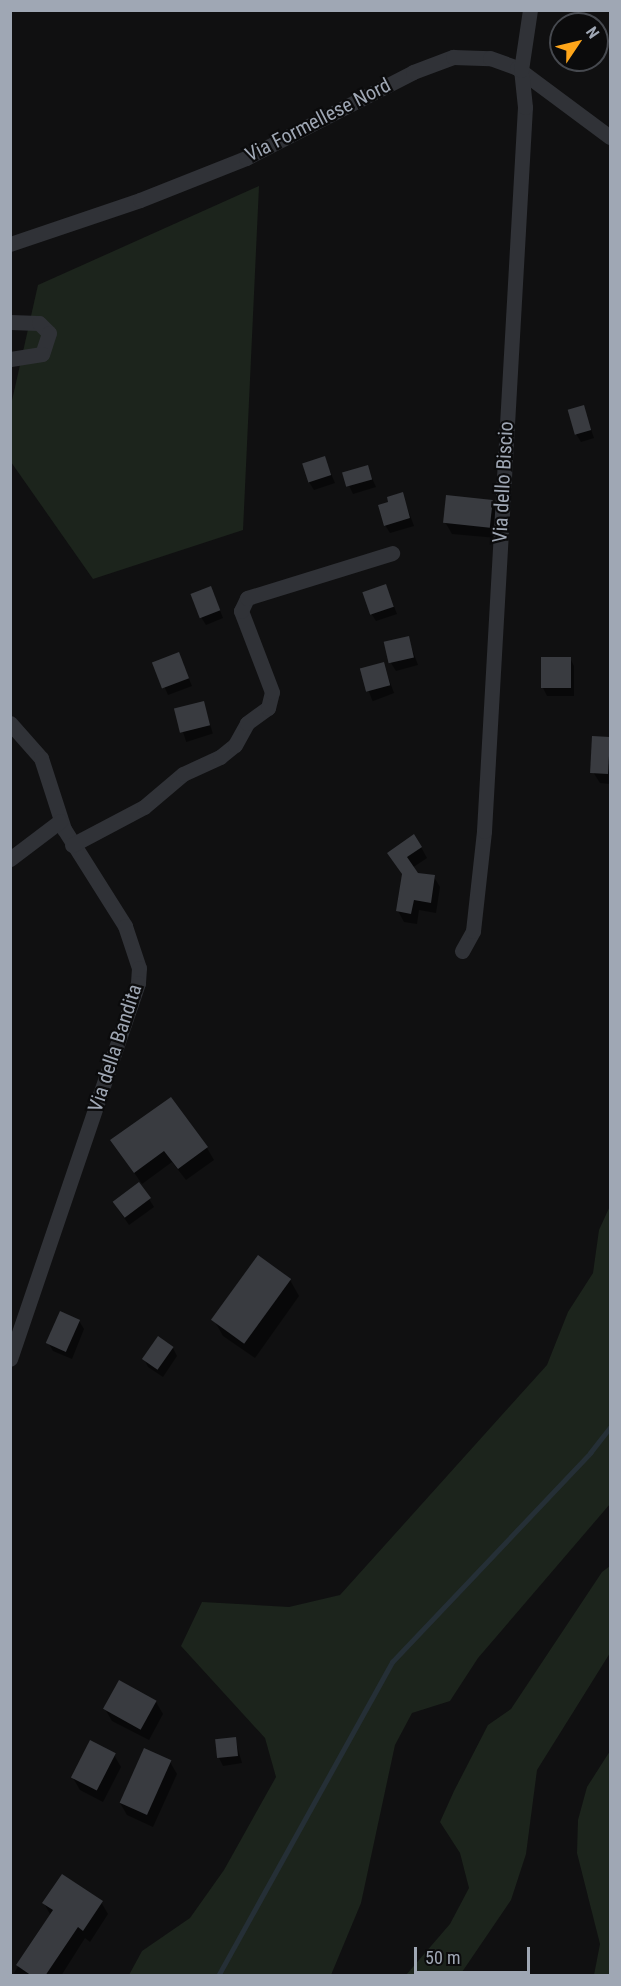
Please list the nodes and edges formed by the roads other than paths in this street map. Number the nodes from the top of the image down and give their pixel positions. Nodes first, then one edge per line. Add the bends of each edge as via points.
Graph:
1 (530, 10) edge
2 (520, 70) junction
3 (610, 137) edge
4 (10, 244) edge
5 (10, 322) edge
6 (10, 358) edge
7 (392, 553) dead end
8 (10, 723) edge
9 (60, 821) junction
10 (72, 845) junction
11 (10, 859) edge
12 (462, 951) dead end
13 (10, 1359) edge

1 - 2 street, Via dello Biscio
2 - 3 street, Via Formellese Nord
2 - 4 street, Via Formellese Nord via 480,56 438,61 246,158 140,200
2 - 12 street, Via dello Biscio via 525,107 484,831 473,931
5 - 6 street via 39,323 49,333 42,354
7 - 10 street via 247,598 242,614 271,688 273,699 268,708 247,723 226,753 183,774 148,805
8 - 9 street, Via della Bandita via 40,758
9 - 10 street, Via della Bandita
9 - 11 street
10 - 13 street, Via della Bandita via 125,926 137,955 139,977

